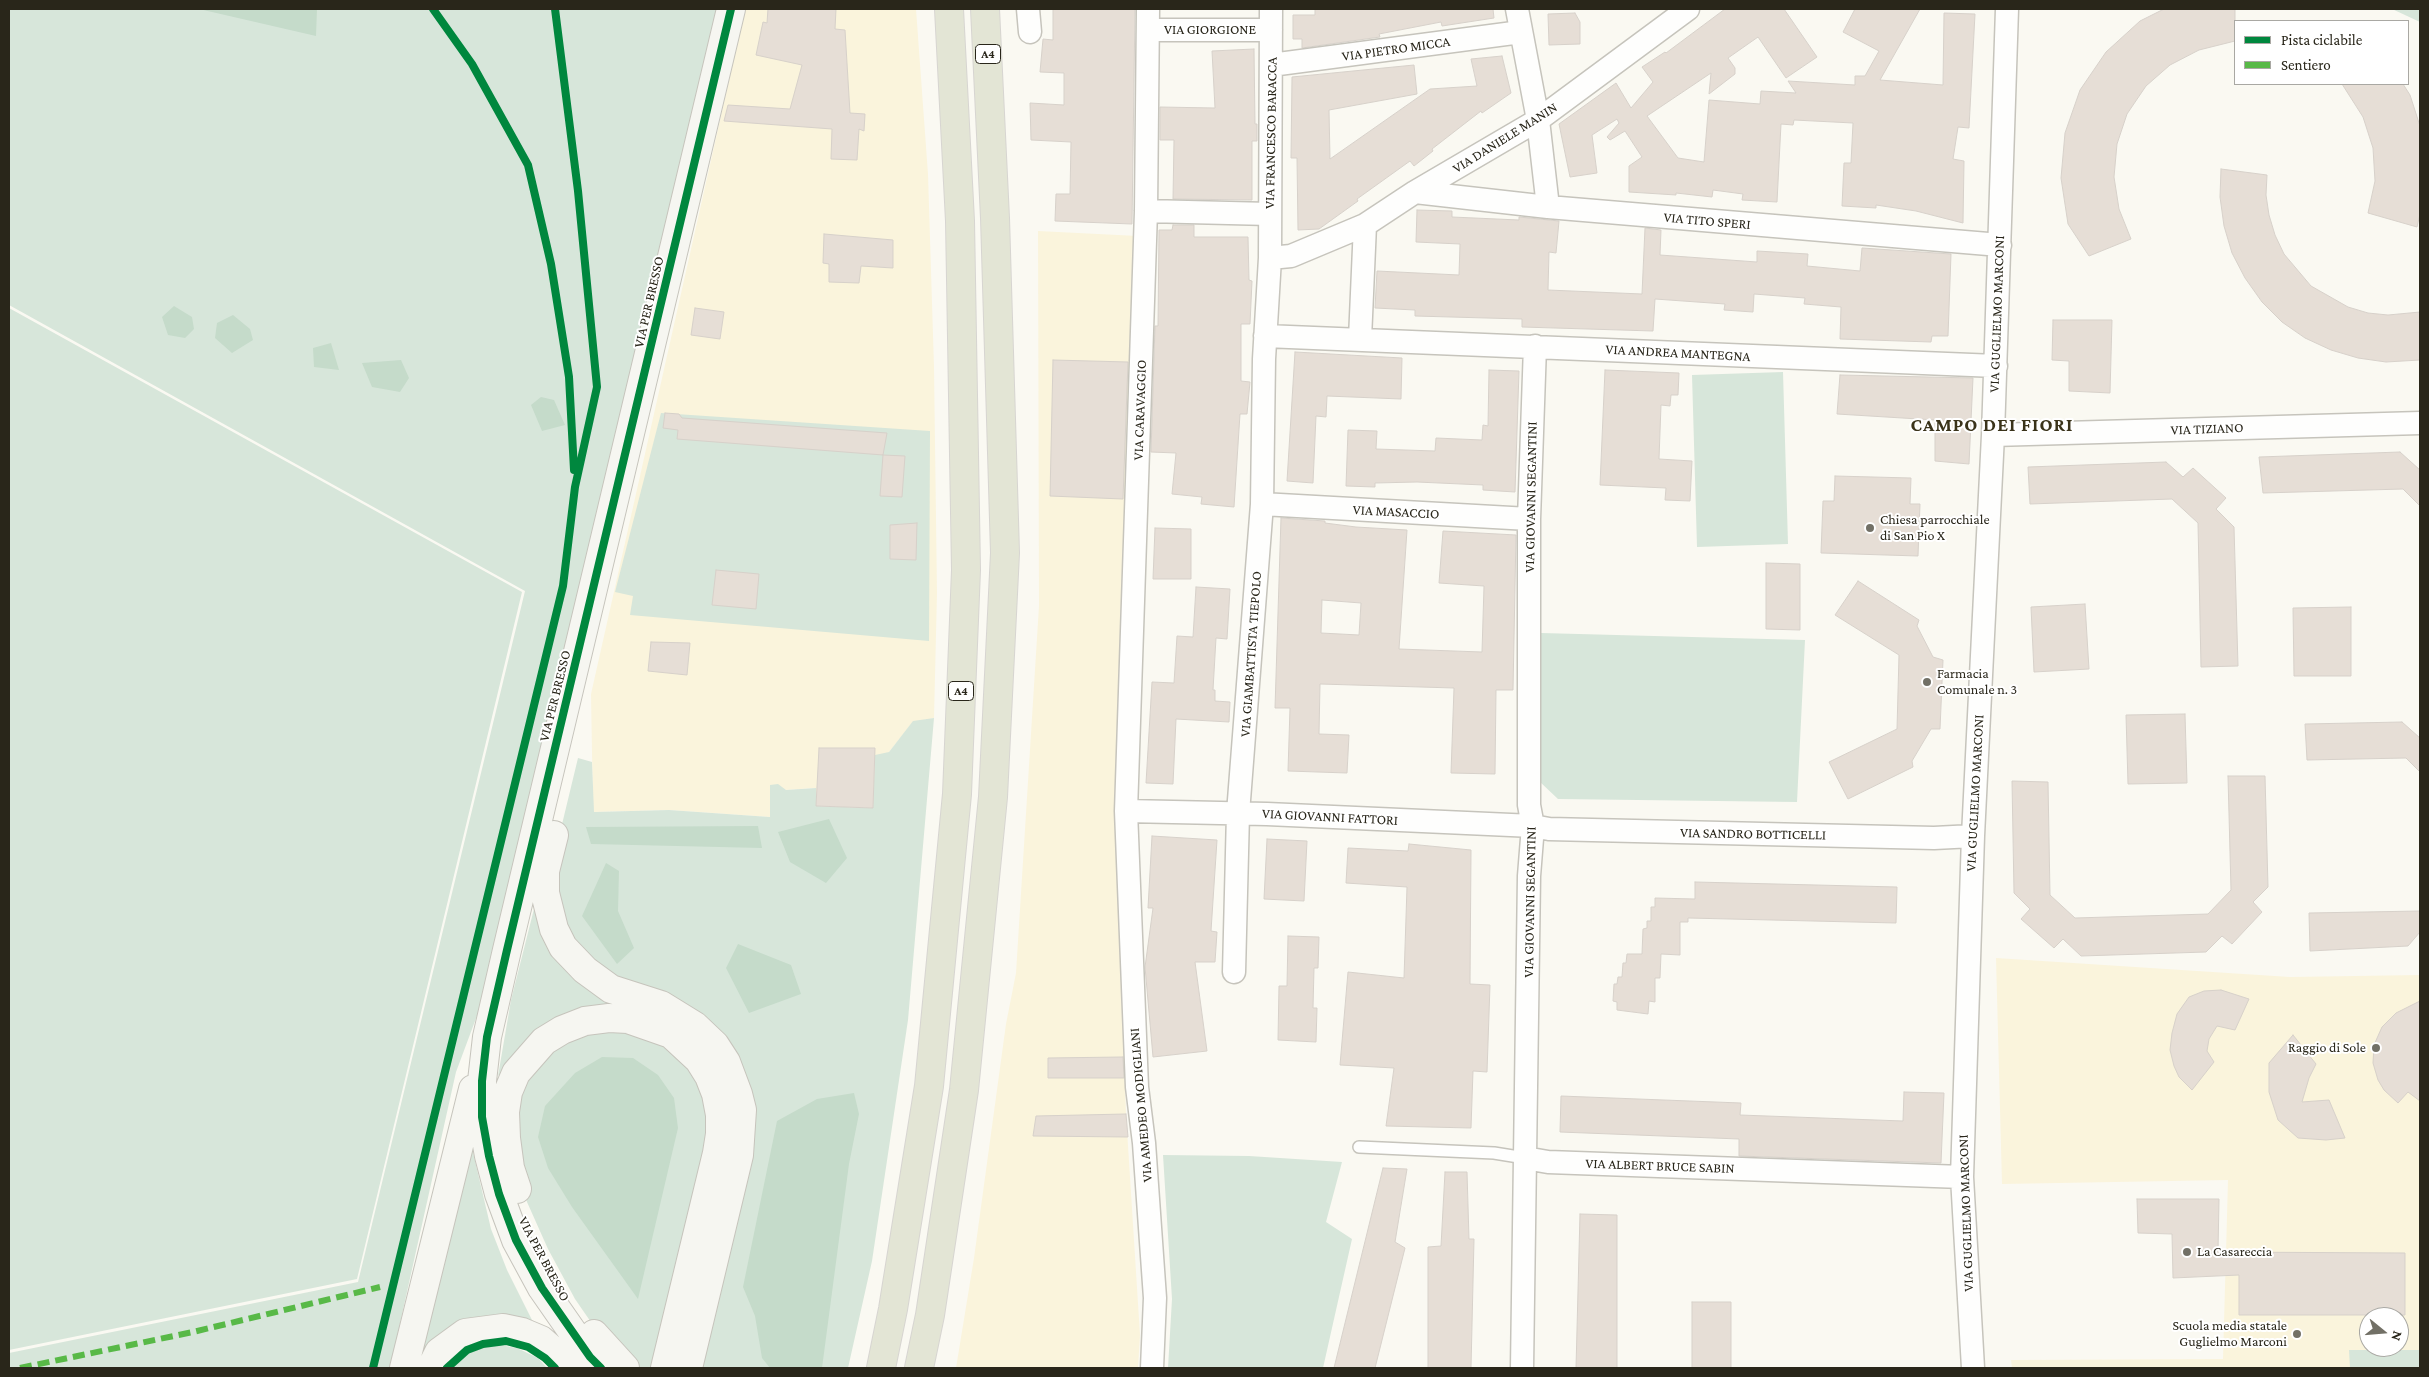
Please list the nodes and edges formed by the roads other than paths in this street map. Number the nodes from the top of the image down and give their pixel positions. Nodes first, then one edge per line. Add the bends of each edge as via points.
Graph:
1 (731, 9) edge
2 (949, 9) edge
3 (986, 9) edge
4 (1028, 9) edge
5 (1517, 9) edge
6 (1688, 9) edge
7 (2007, 9) edge
8 (1148, 19) edge
9 (1271, 19) edge
10 (1030, 32) dead end
11 (1520, 32) junction
12 (1271, 65) junction
13 (1538, 120) junction
14 (1415, 192) junction
15 (1548, 208) junction
16 (1146, 211) junction
17 (1270, 214) junction
18 (1365, 225) junction
19 (2000, 245) junction
20 (1270, 258) junction
21 (1265, 336) junction
22 (1360, 339) junction
23 (1535, 346) junction
24 (1996, 366) junction
25 (2420, 423) edge
26 (1993, 435) junction
27 (1262, 504) junction
28 (1529, 520) junction
29 (571, 685) junction
30 (1126, 811) junction
31 (1238, 813) junction
32 (1533, 826) junction
33 (1972, 836) junction
34 (1234, 972) dead end
35 (487, 1037) junction
36 (1359, 1147) dead end
37 (1525, 1158) junction
38 (1962, 1177) junction
39 (404, 1368) edge
40 (431, 1368) edge
41 (572, 1368) edge
42 (601, 1368) edge
43 (625, 1368) edge
44 (665, 1368) edge
45 (688, 1368) edge
46 (881, 1368) edge
47 (920, 1368) edge
48 (1152, 1368) edge
49 (1522, 1368) edge
50 (1973, 1368) edge

1 - 29 street, VIA PER BRESSO
2 - 46 highway, A4 via 960,222 966,570 958,794 929,1086
3 - 47 highway, A4 via 1005,554 993,797 964,1090
4 - 10 street
5 - 11 street
6 - 13 street, VIA DANIELE MANIN
7 - 19 street, VIA GUGLIELMO MARCONI
8 - 9 street, VIA GIORGIONE
8 - 16 street, VIA CARAVAGGIO
9 - 12 street, VIA FRANCESCO BARACCA
11 - 12 street, VIA PIETRO MICCA
11 - 13 street
12 - 17 street, VIA FRANCESCO BARACCA
13 - 14 street, VIA DANIELE MANIN
13 - 15 street
14 - 15 street, VIA TITO SPERI
14 - 18 street, VIA DANIELE MANIN
15 - 19 street, VIA TITO SPERI
16 - 17 street
16 - 30 street, VIA CARAVAGGIO
17 - 20 street, VIA FRANCESCO BARACCA
18 - 20 street, VIA DANIELE MANIN via 1291,256
18 - 22 street
19 - 24 street, VIA GUGLIELMO MARCONI
20 - 21 street, VIA FRANCESCO BARACCA
21 - 22 street, VIA ANDREA MANTEGNA
21 - 27 street, VIA GIAMBATTISTA TIEPOLO
22 - 23 street, VIA ANDREA MANTEGNA
23 - 24 street, VIA ANDREA MANTEGNA
23 - 28 street, VIA GIOVANNI SEGANTINI
24 - 26 street, VIA GUGLIELMO MARCONI
25 - 26 street, VIA TIZIANO
26 - 33 street, VIA GUGLIELMO MARCONI
27 - 28 street, VIA MASACCIO
27 - 31 street, VIA GIAMBATTISTA TIEPOLO
28 - 32 street, VIA GIOVANNI SEGANTINI via 1529,805
29 - 35 street, VIA PER BRESSO
29 - 45 street via 564,794 545,871 545,893 554,929 563,947 597,981 611,989 661,1005 695,1026 715,1045 726,1062 742,1110 739,1155
30 - 31 street, VIA GIOVANNI FATTORI
30 - 48 street, VIA AMEDEO MODIGLIANI via 1137,1087 1155,1298
31 - 32 street, VIA GIOVANNI FATTORI
31 - 34 street, VIA GIAMBATTISTA TIEPOLO
32 - 33 street, VIA SANDRO BOTTICELLI via 1924,838
32 - 37 street, VIA GIOVANNI SEGANTINI via 1529,876
33 - 38 street, VIA GUGLIELMO MARCONI
35 - 39 street
35 - 42 street, VIA PER BRESSO via 482,1117 499,1194 516,1240 542,1288
36 - 37 lane, VIA ALBERT BRUCE SABIN via 1494,1153
37 - 38 street, VIA ALBERT BRUCE SABIN via 1548,1162
37 - 49 street, VIA GIOVANNI SEGANTINI
38 - 50 street, VIA GUGLIELMO MARCONI
40 - 41 street via 439,1352 465,1333 503,1328 541,1340
43 - 44 street via 581,1320 552,1271 526,1216 510,1168 506,1138 508,1092 516,1073 530,1056 562,1030 585,1021 609,1018 654,1026 685,1046 709,1076 720,1114 717,1154

